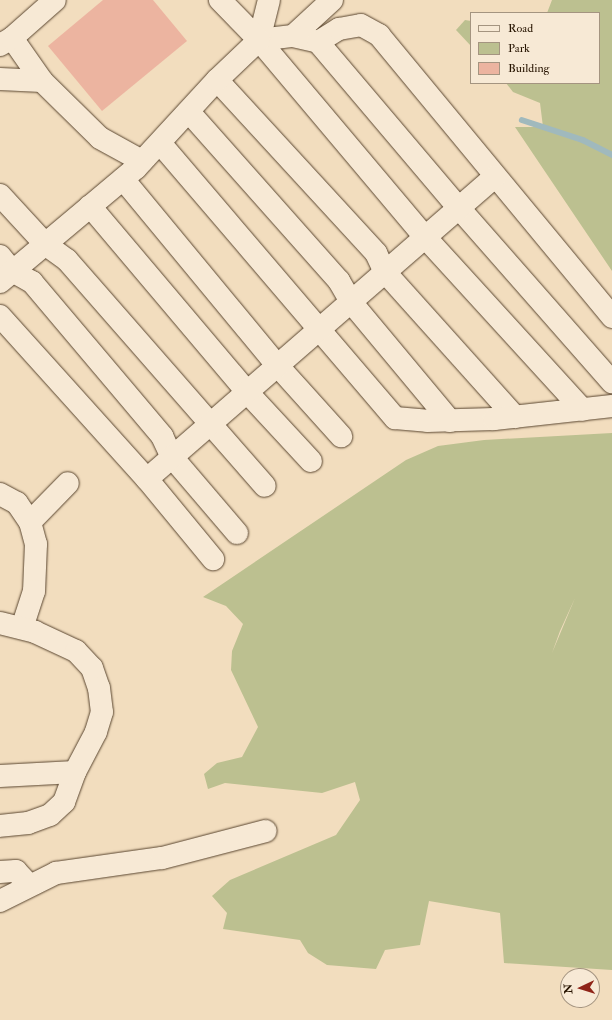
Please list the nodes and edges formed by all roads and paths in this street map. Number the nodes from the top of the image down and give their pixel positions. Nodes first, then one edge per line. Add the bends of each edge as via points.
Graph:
1 (55, 0) edge
2 (220, 0) edge
3 (269, 0) edge
4 (332, 0) edge
5 (293, 36) junction
6 (259, 40) junction
7 (6, 42) edge
8 (318, 42) junction
9 (0, 79) edge
10 (217, 80) junction
11 (42, 81) junction
12 (189, 112) junction
13 (160, 143) junction
14 (142, 161) junction
15 (495, 177) junction
16 (123, 178) junction
17 (0, 195) edge
18 (90, 206) junction
19 (459, 208) junction
20 (426, 237) junction
21 (46, 244) junction
22 (4, 270) edge
23 (386, 272) junction
24 (351, 302) junction
25 (0, 316) edge
26 (612, 317) edge
27 (319, 329) junction
28 (277, 365) junction
29 (612, 382) edge
30 (247, 392) junction
31 (612, 406) edge
32 (583, 410) junction
33 (515, 417) junction
34 (450, 421) junction
35 (211, 423) junction
36 (340, 436) dead end
37 (172, 457) junction
38 (311, 461) dead end
39 (147, 479) junction
40 (68, 483) dead end
41 (265, 486) dead end
42 (0, 494) edge
43 (30, 522) junction
44 (237, 533) dead end
45 (213, 559) dead end
46 (0, 623) edge
47 (22, 628) junction
48 (75, 772) junction
49 (0, 776) edge
50 (0, 826) edge
51 (266, 831) dead end
52 (0, 872) edge
53 (29, 885) junction
54 (0, 901) edge

1 - 7 lane
2 - 6 lane
3 - 6 lane
4 - 5 lane
5 - 6 lane
5 - 8 lane
6 - 10 lane
6 - 20 lane
7 - 11 lane
8 - 15 lane via 339,29 361,25 379,35
8 - 19 lane
9 - 11 lane
10 - 12 lane
10 - 23 lane via 376,253
11 - 14 lane via 100,138
12 - 13 lane
12 - 24 lane via 339,281
13 - 14 lane
13 - 27 lane
14 - 16 lane
15 - 19 lane
15 - 26 lane
16 - 18 lane
16 - 28 lane
17 - 21 lane
18 - 21 lane
18 - 30 lane
19 - 20 lane
19 - 29 lane
20 - 23 lane
20 - 32 lane
21 - 22 lane
21 - 35 lane via 67,260
22 - 37 lane via 37,288 162,436
23 - 24 lane
23 - 33 lane
24 - 27 lane
24 - 34 lane
25 - 39 lane
27 - 28 lane
27 - 34 lane via 395,418
28 - 30 lane
28 - 36 lane
30 - 35 lane
30 - 38 lane
31 - 32 lane
32 - 33 lane
33 - 34 lane
35 - 37 lane
35 - 41 lane
37 - 39 lane
37 - 44 lane
39 - 45 lane
40 - 43 lane
42 - 43 lane via 17,503
43 - 47 lane via 36,544 37,570 34,591
46 - 47 lane
47 - 48 lane via 76,651 92,668 99,688 102,712 96,732
48 - 49 lane
48 - 50 lane via 64,802 50,815 28,823
51 - 53 lane via 162,858 56,873
52 - 53 lane via 16,872
53 - 54 lane

